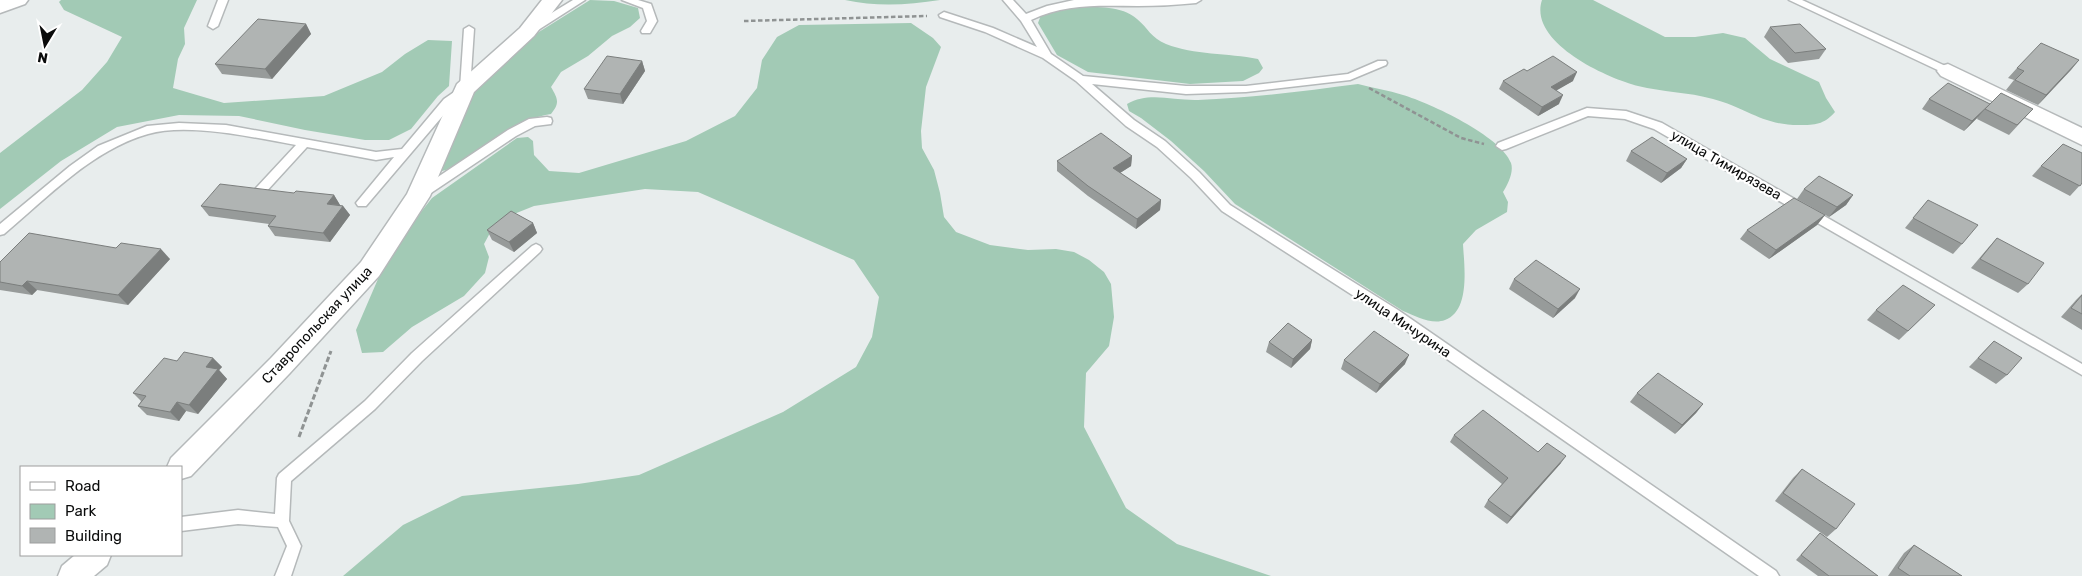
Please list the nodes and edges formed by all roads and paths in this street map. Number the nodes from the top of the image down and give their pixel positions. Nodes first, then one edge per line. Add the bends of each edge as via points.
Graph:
1 (18, 0) edge
2 (223, 0) edge
3 (552, 0) edge
4 (580, 0) edge
5 (627, 0) edge
6 (1008, 0) edge
7 (1196, 0) edge
8 (1794, 0) edge
9 (0, 7) edge
10 (944, 15) joint
11 (1025, 18) junction
12 (744, 22) dead end
13 (213, 26) dead end
14 (469, 29) dead end
15 (646, 31) dead end
16 (527, 32) junction
17 (1047, 56) junction
18 (1382, 63) dead end
19 (1948, 71) joint
20 (1350, 77) junction
21 (1080, 79) junction
22 (465, 89) junction
23 (547, 121) dead end
24 (2082, 137) edge
25 (304, 144) junction
26 (1502, 146) joint
27 (405, 152) junction
28 (260, 191) edge
29 (418, 196) junction
30 (362, 203) dead end
31 (0, 231) edge
32 (536, 249) dead end
33 (334, 344) dead end
34 (2082, 370) edge
35 (182, 466) edge
36 (284, 478) junction
37 (282, 521) junction
38 (182, 524) edge
39 (283, 576) edge
40 (1771, 576) edge

1 - 9 street
2 - 13 lane
3 - 16 street, Ставропольская улица
4 - 16 lane
5 - 15 lane via 648,6 652,22
6 - 11 lane
7 - 11 lane via 1054,3
8 - 19 lane
10 - 12 path
10 - 17 lane via 989,30
11 - 17 lane
14 - 22 lane
16 - 22 street, Ставропольская улица
17 - 21 lane, улица Мичурина
18 - 20 lane
19 - 24 street
20 - 21 lane via 1246,90 1186,90
20 - 26 path via 1461,138
21 - 40 lane, улица Мичурина via 1130,123 1161,144 1226,208 1393,314
22 - 27 lane via 448,102
22 - 29 street, Ставропольская улица
23 - 29 lane via 533,122 512,133
25 - 27 lane via 376,156
25 - 28 lane
25 - 31 lane via 226,129 179,127 147,130 102,149
26 - 34 lane, улица Тимирязева via 1587,112 1626,115 1658,126
27 - 30 lane
29 - 35 street, Ставропольская улица via 370,269
32 - 36 lane via 370,405
33 - 36 path
36 - 37 lane
37 - 38 lane via 238,517
37 - 39 lane via 294,546

